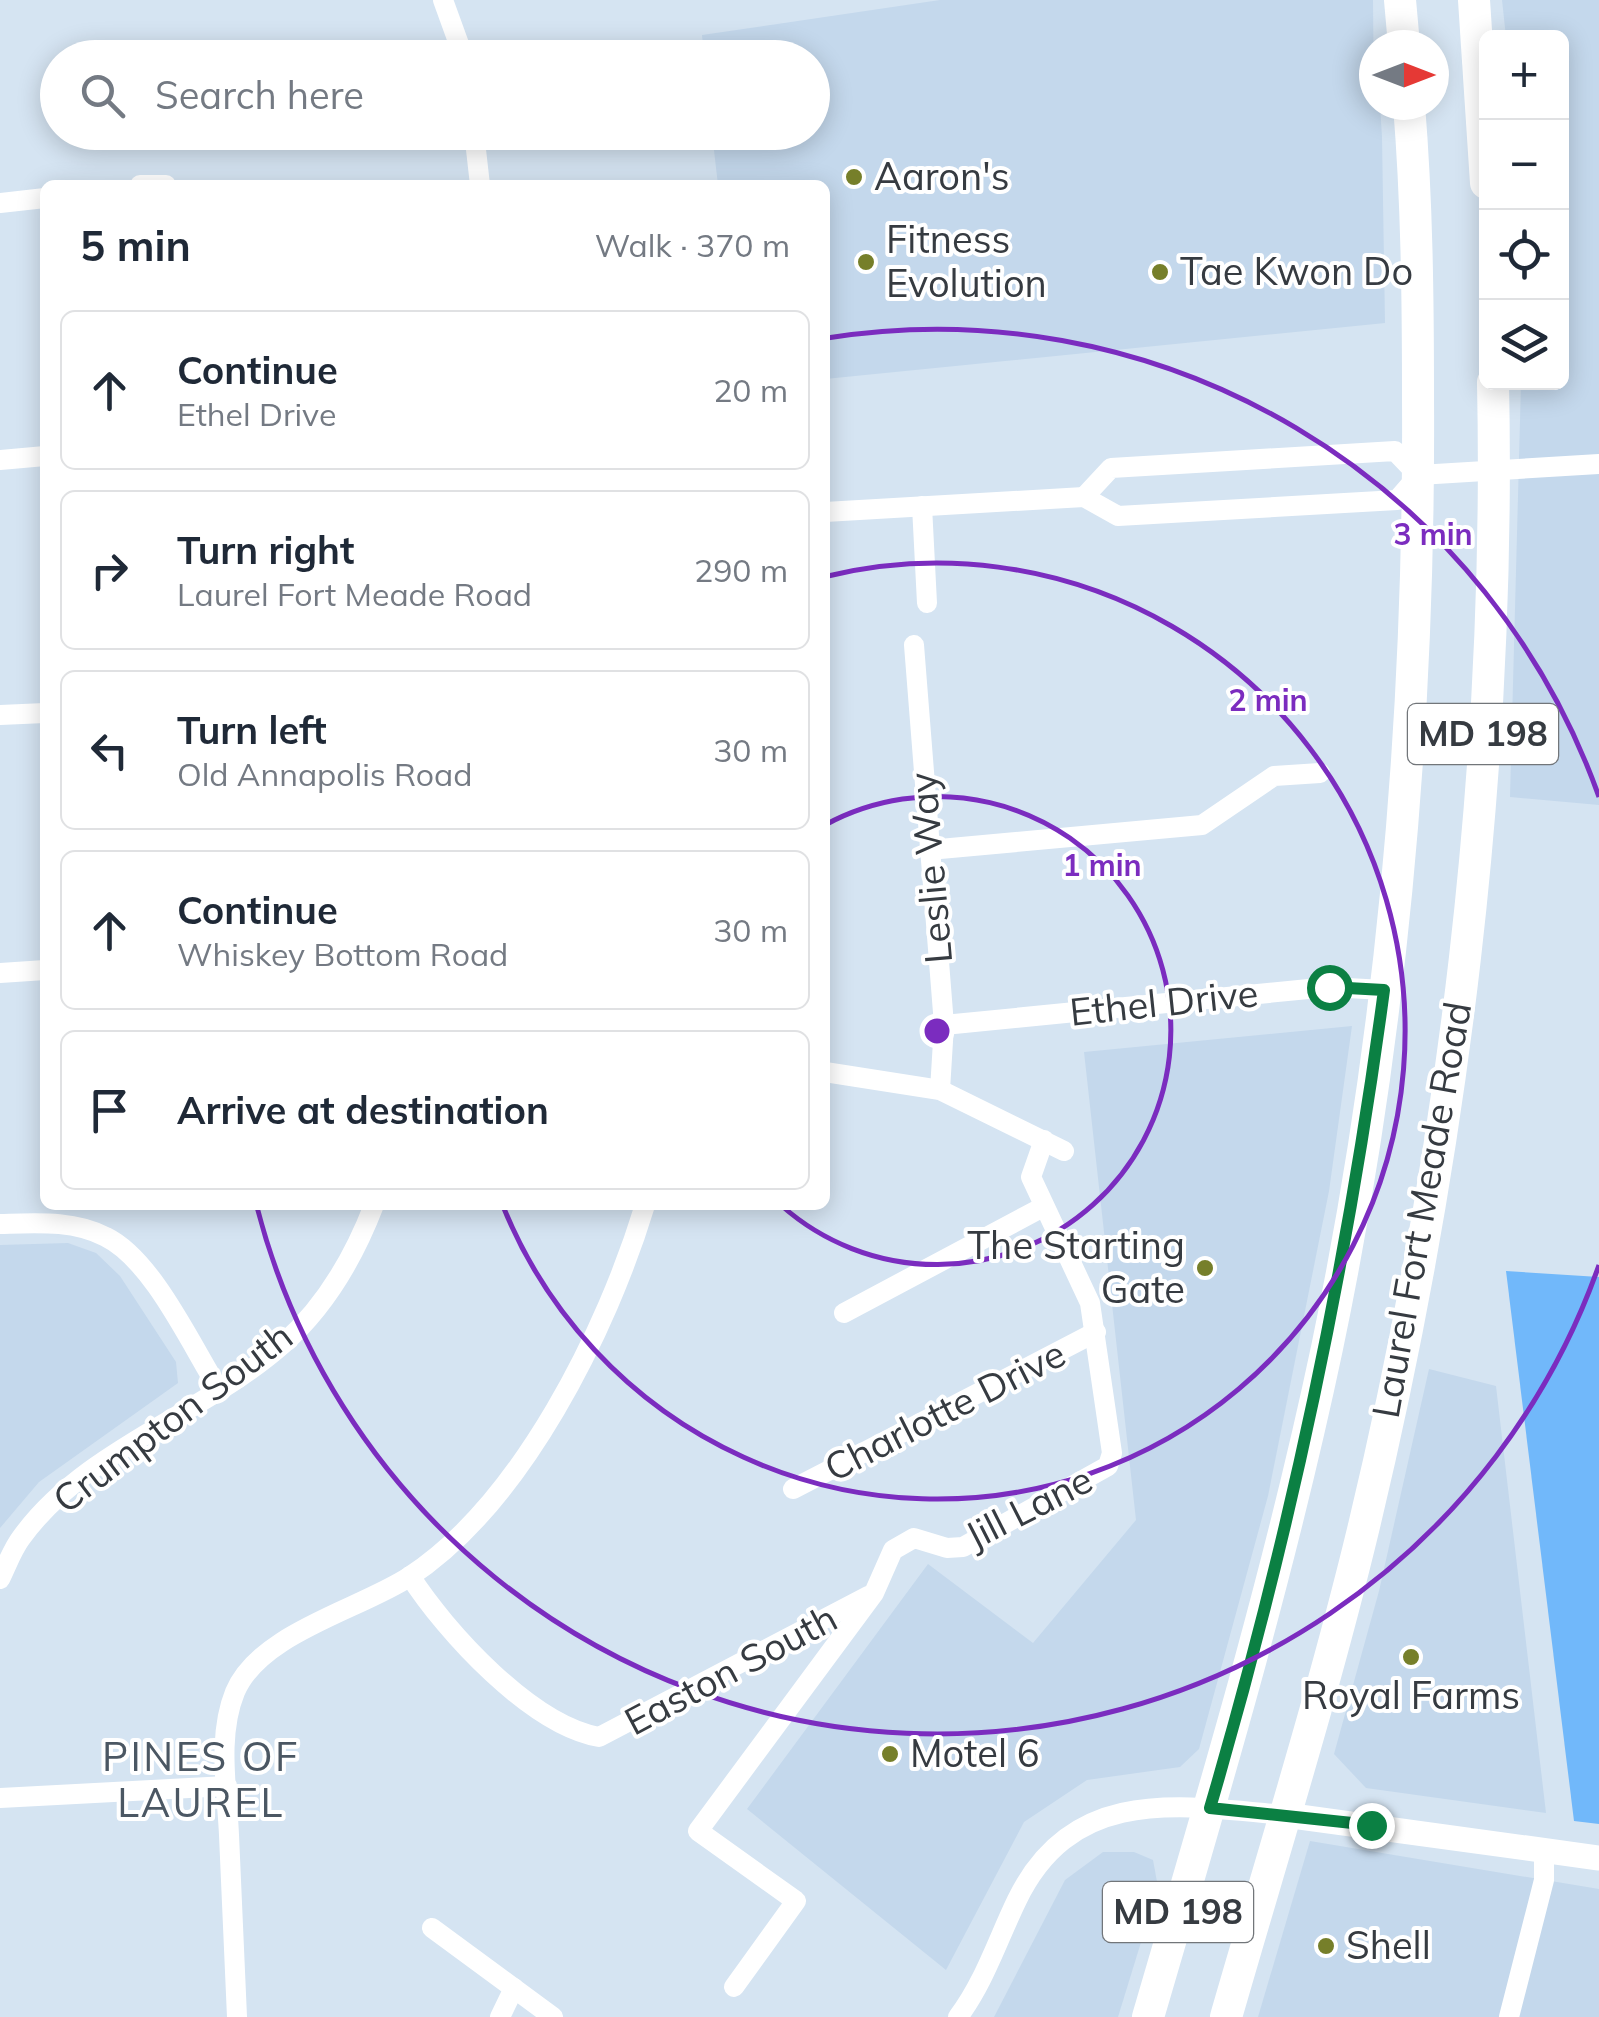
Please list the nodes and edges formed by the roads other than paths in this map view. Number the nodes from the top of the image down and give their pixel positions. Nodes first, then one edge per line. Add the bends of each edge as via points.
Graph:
1 (444, 0) edge
2 (1400, 0) edge
3 (1474, 0) edge
4 (1403, 30) edge
5 (458, 40) edge
6 (1408, 120) edge
7 (1482, 120) edge
8 (476, 150) edge
9 (479, 180) edge
10 (40, 199) edge
11 (0, 203) edge
12 (1493, 390) edge
13 (40, 456) edge
14 (0, 460) edge
15 (1599, 464) edge
16 (1495, 473) junction
17 (1418, 476) junction
18 (1084, 498) junction
19 (922, 506) junction
20 (830, 512) edge
21 (928, 603) dead end
22 (914, 644) dead end
23 (40, 713) edge
24 (0, 715) edge
25 (1320, 772) dead end
26 (929, 850) junction
27 (40, 970) edge
28 (0, 973) edge
29 (1384, 990) junction
30 (944, 1025) junction
31 (830, 1073) edge
32 (940, 1090) junction
33 (1044, 1140) junction
34 (1064, 1151) dead end
35 (1043, 1207) junction
36 (372, 1210) edge
37 (643, 1210) edge
38 (0, 1224) edge
39 (844, 1314) dead end
40 (1096, 1332) junction
41 (220, 1391) junction
42 (793, 1489) dead end
43 (410, 1576) junction
44 (0, 1578) edge
45 (874, 1593) junction
46 (227, 1786) junction
47 (0, 1798) edge
48 (1210, 1808) junction
49 (1285, 1814) junction
50 (1544, 1851) junction
51 (1599, 1858) edge
52 (432, 1928) dead end
53 (734, 1987) dead end
54 (514, 1988) junction
55 (236, 2017) edge
56 (500, 2017) edge
57 (553, 2017) edge
58 (958, 2017) edge
59 (1148, 2017) edge
60 (1226, 2017) edge
61 (1509, 2017) edge

1 - 5 street
2 - 4 main road
3 - 7 main road
6 - 17 main road, Laurel Fort Meade Road / MD 198
8 - 9 street
10 - 11 street
12 - 16 main road, Laurel Fort Meade Road / MD 198
13 - 14 street
15 - 16 street
16 - 17 street
16 - 49 main road, Laurel Fort Meade Road / MD 198 via 1474,853 1434,1172 1364,1526
17 - 18 street via 1396,500 1118,516
17 - 18 street via 1394,451 1111,468
17 - 29 main road, Laurel Fort Meade Road / MD 198 via 1414,670
18 - 19 street
19 - 20 street
19 - 21 street
22 - 26 street, Leslie Way
23 - 24 street
25 - 26 street via 1274,776 1202,825
26 - 30 street, Leslie Way
27 - 28 street
29 - 30 street, Ethel Drive via 1329,987
29 - 48 main road, Laurel Fort Meade Road / MD 198 via 1328,1344 1253,1664
30 - 32 street, Leslie Way
31 - 32 street
32 - 33 street
33 - 34 street
33 - 35 street, Jill Lane via 1031,1177
35 - 39 street
35 - 40 street, Jill Lane via 1075,1267
36 - 41 street, Crumpton South via 330,1293 284,1343
37 - 43 street via 604,1318 566,1392 484,1507
38 - 41 street via 81,1228 130,1254
40 - 42 street, Charlotte Drive
40 - 45 street, Jill Lane via 1112,1453 1108,1466 963,1547 914,1538 902,1544
41 - 44 street, Crumpton South via 60,1496 20,1538
43 - 45 street, Easton South via 484,1666 562,1723 599,1737
43 - 46 street via 279,1645 249,1670 228,1715
45 - 53 street, Jill Lane via 698,1831 796,1901
46 - 47 street
46 - 55 street
48 - 49 street
48 - 58 street via 1130,1810 1070,1831 1026,1883
48 - 59 main road, Laurel Fort Meade Road / MD 198
49 - 50 street
49 - 60 main road, Laurel Fort Meade Road / MD 198
50 - 51 street
50 - 61 street via 1544,1880
52 - 54 street
54 - 56 street
54 - 57 street

